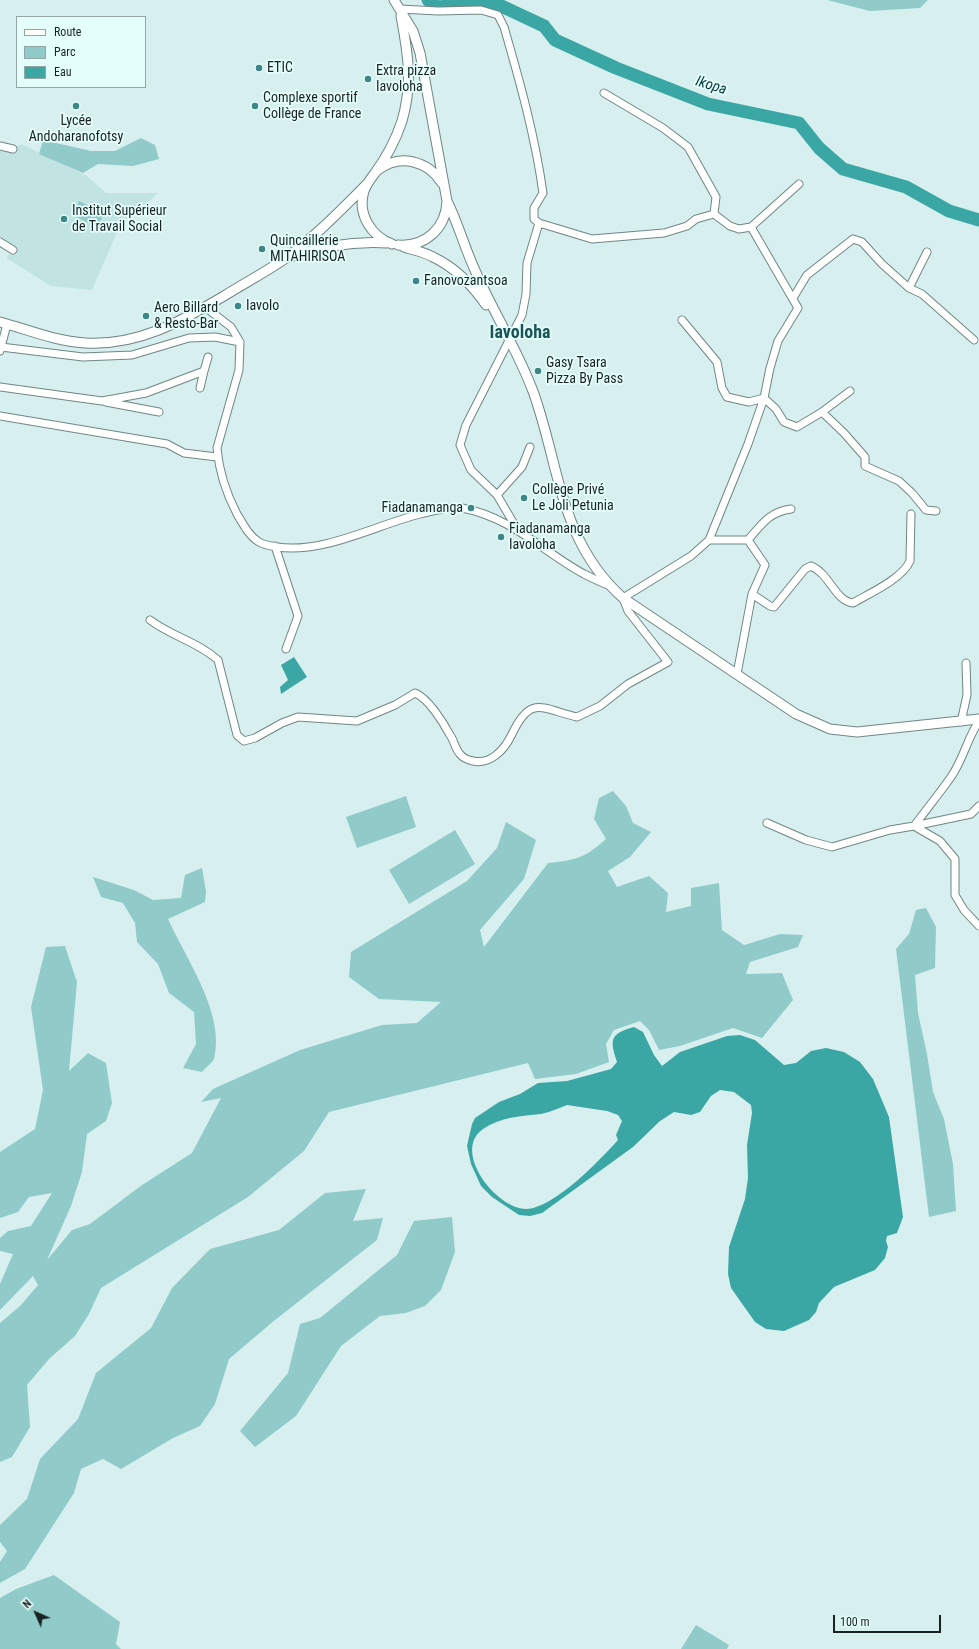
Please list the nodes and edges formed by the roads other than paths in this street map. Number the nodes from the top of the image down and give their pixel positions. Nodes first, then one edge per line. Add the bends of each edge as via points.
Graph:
1 (394, 0) edge
2 (400, 9) junction
3 (604, 93) dead end
4 (0, 146) edge
5 (13, 149) dead end
6 (375, 173) junction
7 (367, 184) junction
8 (799, 184) dead end
9 (445, 191) junction
10 (447, 201) junction
11 (714, 214) junction
12 (539, 223) junction
13 (751, 227) junction
14 (0, 242) edge
15 (395, 244) junction
16 (13, 250) dead end
17 (927, 252) dead end
18 (283, 260) junction
19 (909, 288) junction
20 (793, 298) junction
21 (205, 307) junction
22 (682, 320) dead end
23 (4, 323) edge
24 (503, 330) junction
25 (509, 340) junction
26 (974, 340) dead end
27 (240, 342) junction
28 (1, 349) edge
29 (208, 357) dead end
30 (204, 371) junction
31 (0, 387) edge
32 (200, 388) dead end
33 (850, 391) dead end
34 (764, 398) junction
35 (102, 401) junction
36 (159, 412) dead end
37 (822, 412) junction
38 (0, 416) edge
39 (530, 448) dead end
40 (218, 457) junction
41 (498, 495) junction
42 (791, 509) dead end
43 (936, 511) dead end
44 (911, 514) dead end
45 (518, 530) junction
46 (709, 540) junction
47 (748, 540) junction
48 (275, 546) junction
49 (608, 585) junction
50 (752, 594) junction
51 (623, 598) junction
52 (150, 620) dead end
53 (286, 649) dead end
54 (966, 663) dead end
55 (737, 674) junction
56 (979, 720) edge
57 (961, 722) junction
58 (979, 806) edge
59 (767, 823) dead end
60 (914, 826) junction
61 (979, 926) edge

1 - 2 main road
2 - 6 main road via 410,70 407,96 396,137
2 - 9 main road via 420,53
2 - 12 street via 481,10 498,15 504,27 527,108 541,178 543,193 534,208 534,219
3 - 11 street via 663,128 688,147 716,197
4 - 5 street
6 - 7 main road
6 - 9 main road via 394,162 416,162 434,172
7 - 15 main road via 362,204 367,223 375,234
7 - 18 main road
8 - 13 street
9 - 10 main road
10 - 15 main road via 443,221 436,232 419,243
10 - 24 main road via 473,267
11 - 12 street via 664,233 592,239
11 - 13 street via 730,226 740,229
12 - 25 street via 527,263 522,315
13 - 20 street
14 - 16 street
15 - 18 main road via 342,243
15 - 24 main road via 432,256 452,269 480,296
17 - 19 street
18 - 21 main road
19 - 20 street via 862,242 853,239 807,275
19 - 26 street via 922,294
20 - 34 street via 798,308 778,341
21 - 23 main road via 158,332 137,339 112,342 86,343 54,339
21 - 27 street via 231,327
22 - 34 street via 717,362 722,388 727,397 749,402
23 - 28 street
24 - 25 main road
25 - 41 street via 466,425 460,445 471,470
25 - 49 main road via 533,392 565,507 584,552
27 - 28 street via 216,337 189,338 132,355 83,357
27 - 40 street via 239,370 217,448
29 - 30 street
30 - 32 street
30 - 35 street via 146,393
31 - 35 street
33 - 37 street
34 - 37 street via 776,409 784,422 797,427
34 - 46 street
35 - 36 street
37 - 43 street via 865,457 865,466 899,481 926,510
38 - 40 street via 168,444 184,453
39 - 41 street via 522,467
40 - 48 street via 230,501 240,519 260,543
41 - 45 street
42 - 47 street via 779,511 768,517
44 - 50 street via 910,561 907,568 853,602 847,602 840,597 827,577 811,566 805,569 774,606
45 - 48 street via 500,519 460,508 434,510 347,538 312,546 288,549
45 - 49 street via 583,574
46 - 47 street
46 - 51 street via 691,556
47 - 50 street via 765,565
48 - 53 street via 298,616
49 - 51 main road
50 - 55 street
51 - 52 street via 628,611 668,662 628,684 600,706 577,717 538,706 528,710 520,718 508,742 497,755 479,762 468,760 460,754 423,696 415,693 395,705 357,721 298,718 282,723 255,738 244,740 237,735 218,660 195,644 163,630
51 - 55 main road
54 - 57 street via 966,695
55 - 57 main road via 807,720 843,732 870,732
56 - 57 main road
56 - 60 street via 952,776
58 - 60 street via 971,814
59 - 60 street via 806,840 832,847 890,830
60 - 61 street via 940,841 956,859 955,895 964,910

